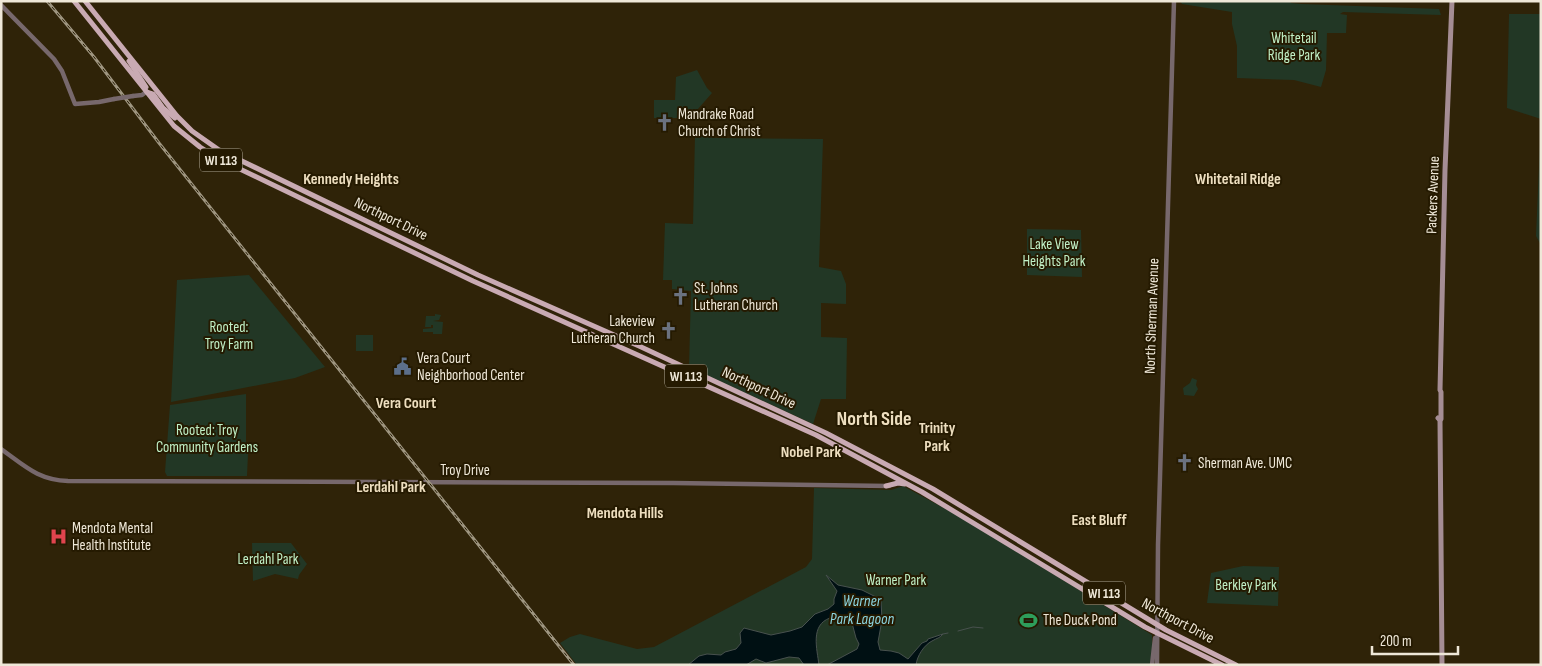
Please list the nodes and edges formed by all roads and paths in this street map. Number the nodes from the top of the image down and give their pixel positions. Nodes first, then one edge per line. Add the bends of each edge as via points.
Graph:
1 (74, 1) edge
2 (85, 1) edge
3 (1174, 1) edge
4 (1452, 1) edge
5 (1, 5) edge
6 (121, 48) junction
7 (146, 92) junction
8 (183, 123) junction
9 (824, 439) junction
10 (1, 450) edge
11 (858, 450) junction
12 (898, 470) junction
13 (896, 477) junction
14 (886, 486) junction
15 (922, 492) junction
16 (933, 498) junction
17 (959, 509) dead end
18 (1156, 625) junction
19 (1156, 632) junction
20 (1152, 665) edge
21 (1157, 665) edge
22 (1222, 665) edge
23 (1236, 665) edge
24 (1443, 665) edge

1 - 7 main road, Northport Drive / WI 113
2 - 6 main road, Northport Drive / WI 113
3 - 18 street, North Sherman Avenue
4 - 24 main road, Packers Avenue via 1440,390
5 - 7 street, bridge via 54,59 75,104
6 - 7 main road
6 - 8 main road, Northport Drive / WI 113
7 - 8 main road via 152,93 168,113
7 - 9 main road, Northport Drive / WI 113 via 183,134 219,159 473,281
8 - 11 main road, Northport Drive / WI 113 via 219,150 239,160 473,273 690,369
9 - 11 main road
9 - 13 main road, Northport Drive / WI 113
10 - 14 street, Troy Drive via 37,474 62,481
11 - 12 main road, Northport Drive / WI 113
12 - 13 street
12 - 18 main road, Northport Drive / WI 113
13 - 14 street
13 - 15 main road, Northport Drive / WI 113
14 - 15 main road via 902,483
15 - 16 main road, Northport Drive / WI 113
16 - 17 main road via 942,499
16 - 19 main road, Northport Drive / WI 113
18 - 19 street, North Sherman Avenue
18 - 23 main road, Northport Drive / WI 113
19 - 20 street, North Sherman Avenue
19 - 21 street, North Sherman Avenue
19 - 22 main road, Northport Drive / WI 113

